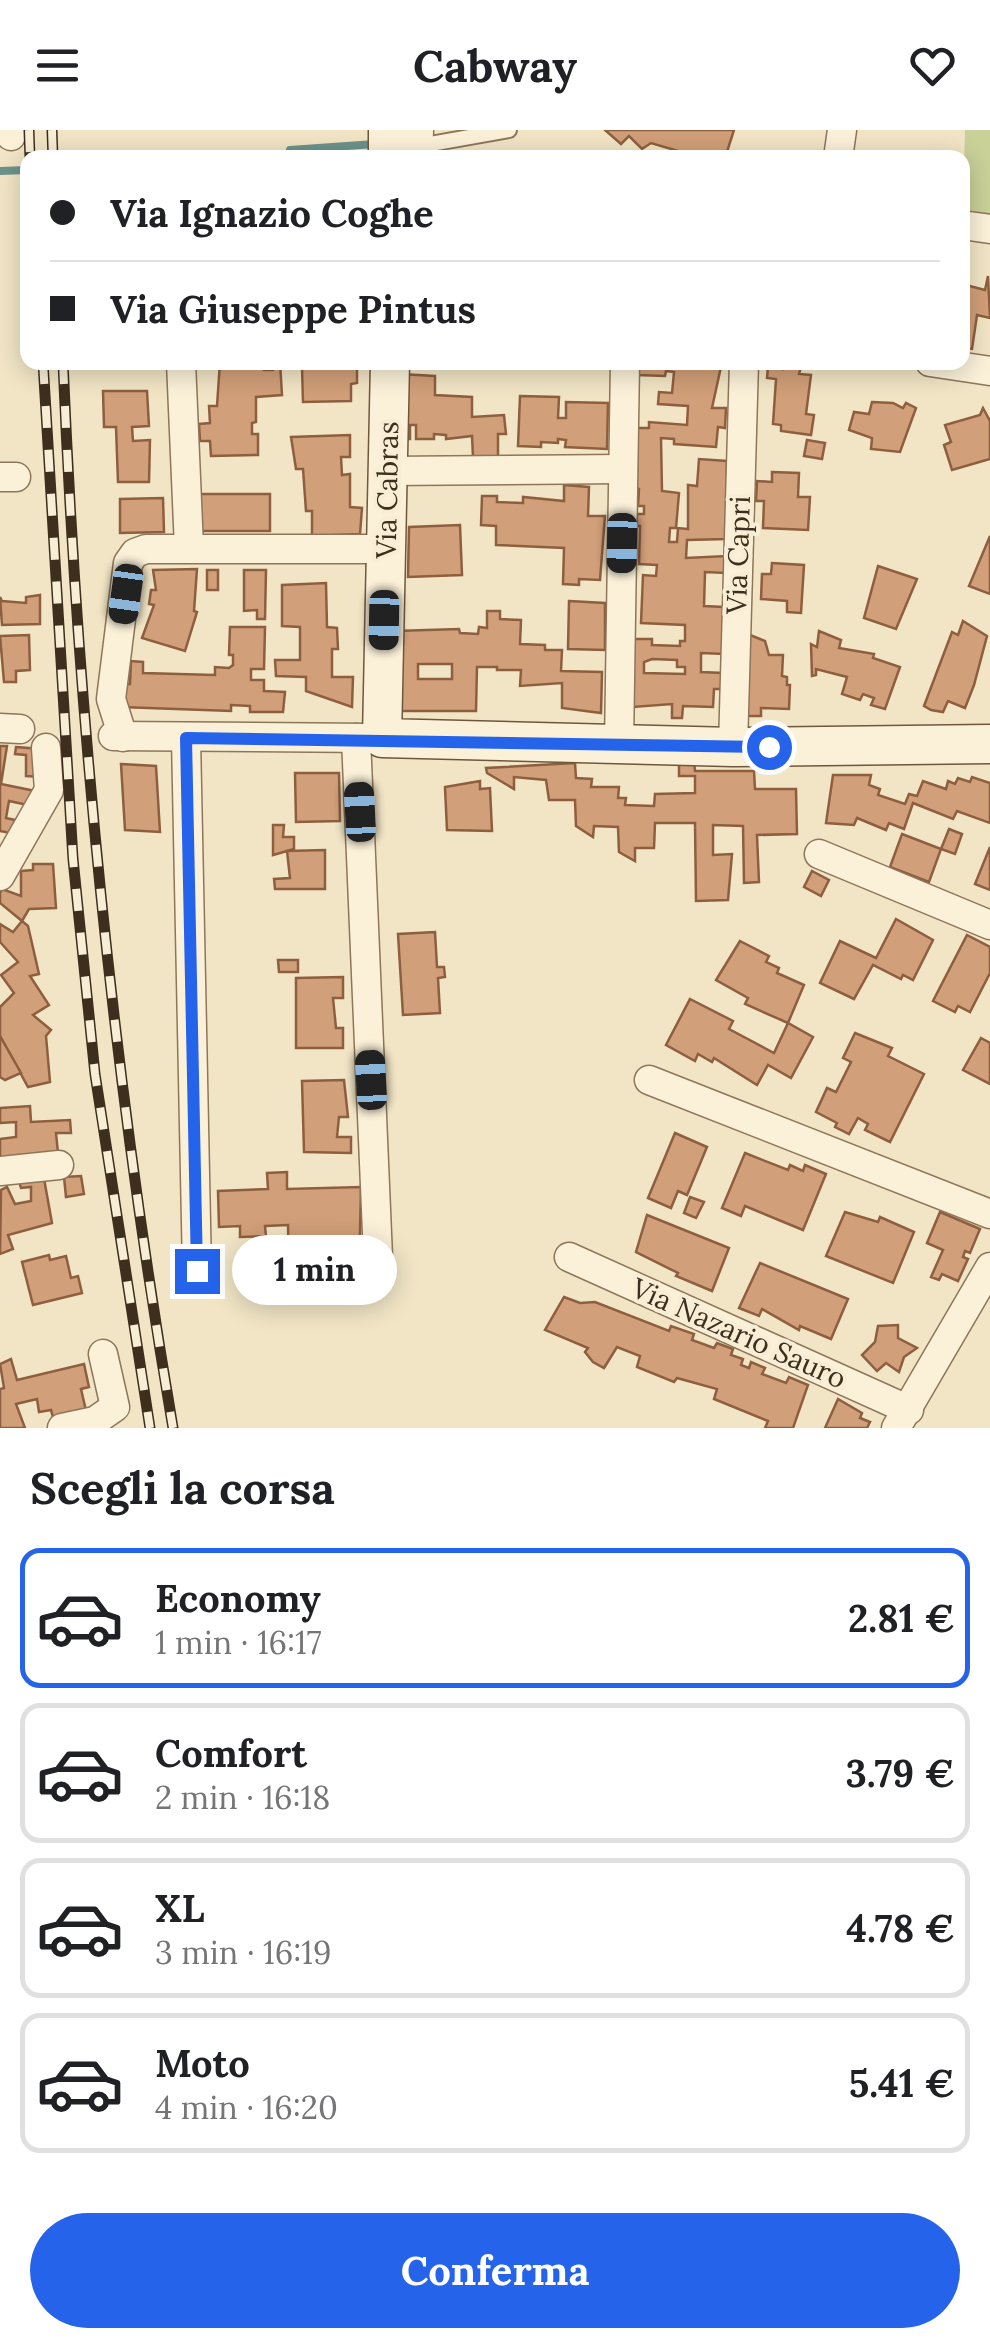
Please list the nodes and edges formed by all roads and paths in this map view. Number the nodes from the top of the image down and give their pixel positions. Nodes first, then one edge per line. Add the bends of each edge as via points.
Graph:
1 (509, 130) edge
2 (406, 144) edge
3 (181, 370) edge
4 (390, 370) edge
5 (624, 370) edge
6 (744, 370) edge
7 (623, 470) junction
8 (387, 471) junction
9 (189, 548) junction
10 (385, 549) junction
11 (186, 738) junction
12 (370, 738) junction
13 (618, 744) junction
14 (990, 744) edge
15 (46, 748) dead end
16 (732, 748) junction
17 (10, 838) edge
18 (819, 854) dead end
19 (0, 876) edge
20 (990, 925) edge
21 (650, 1080) dead end
22 (59, 1165) dead end
23 (0, 1171) edge
24 (990, 1214) edge
25 (378, 1257) dead end
26 (569, 1257) dead end
27 (990, 1268) edge
28 (197, 1271) dead end
29 (104, 1354) dead end
30 (903, 1419) edge
31 (62, 1428) edge

1 - 2 lane
3 - 9 street
4 - 8 street, Via Cabras
5 - 7 street
6 - 16 street, Via Capri
7 - 8 street
7 - 13 street
8 - 10 street, Via Cabras
9 - 10 street
9 - 11 street via 146,549 128,563 111,700 118,737
10 - 12 street, Via Cabras
11 - 12 street
11 - 28 street
12 - 13 street
12 - 25 street
13 - 16 street
14 - 16 street
15 - 17 street via 49,790
17 - 19 street
18 - 20 street
21 - 24 street
22 - 23 street
26 - 30 street, Via Nazario Sauro
27 - 30 street
29 - 31 street via 115,1407 94,1421

